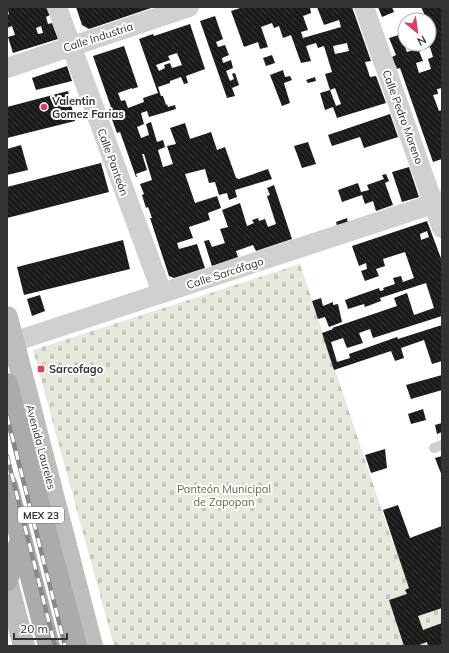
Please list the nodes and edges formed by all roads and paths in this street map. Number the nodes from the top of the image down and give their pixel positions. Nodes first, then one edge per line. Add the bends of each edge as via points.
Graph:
1 (57, 7) edge
2 (189, 7) edge
3 (364, 7) edge
4 (70, 46) junction
5 (7, 68) edge
6 (438, 203) edge
7 (442, 228) edge
8 (162, 293) junction
9 (7, 317) edge
10 (10, 343) edge
11 (7, 384) edge
12 (7, 485) edge
13 (21, 540) junction
14 (7, 580) edge
15 (12, 618) edge
16 (24, 646) edge
17 (49, 646) edge
18 (76, 646) edge
19 (92, 646) edge

1 - 4 street, Calle Panteón
2 - 4 street, Calle Industria
3 - 6 street, Calle Pedro Moreno
4 - 5 street, Calle Industria
4 - 8 street, Calle Panteón
6 - 7 street, Calle Pedro Moreno
6 - 8 street, Calle Sarcófago
8 - 10 street, Calle Sarcófago
9 - 10 main road, Avenida Laureles
10 - 19 main road, Avenida Laureles
11 - 18 main road, Avenida Laureles / MEX 23
12 - 13 main road, MEX 23
13 - 14 main road
13 - 17 main road, MEX 23
14 - 15 main road
15 - 16 main road

